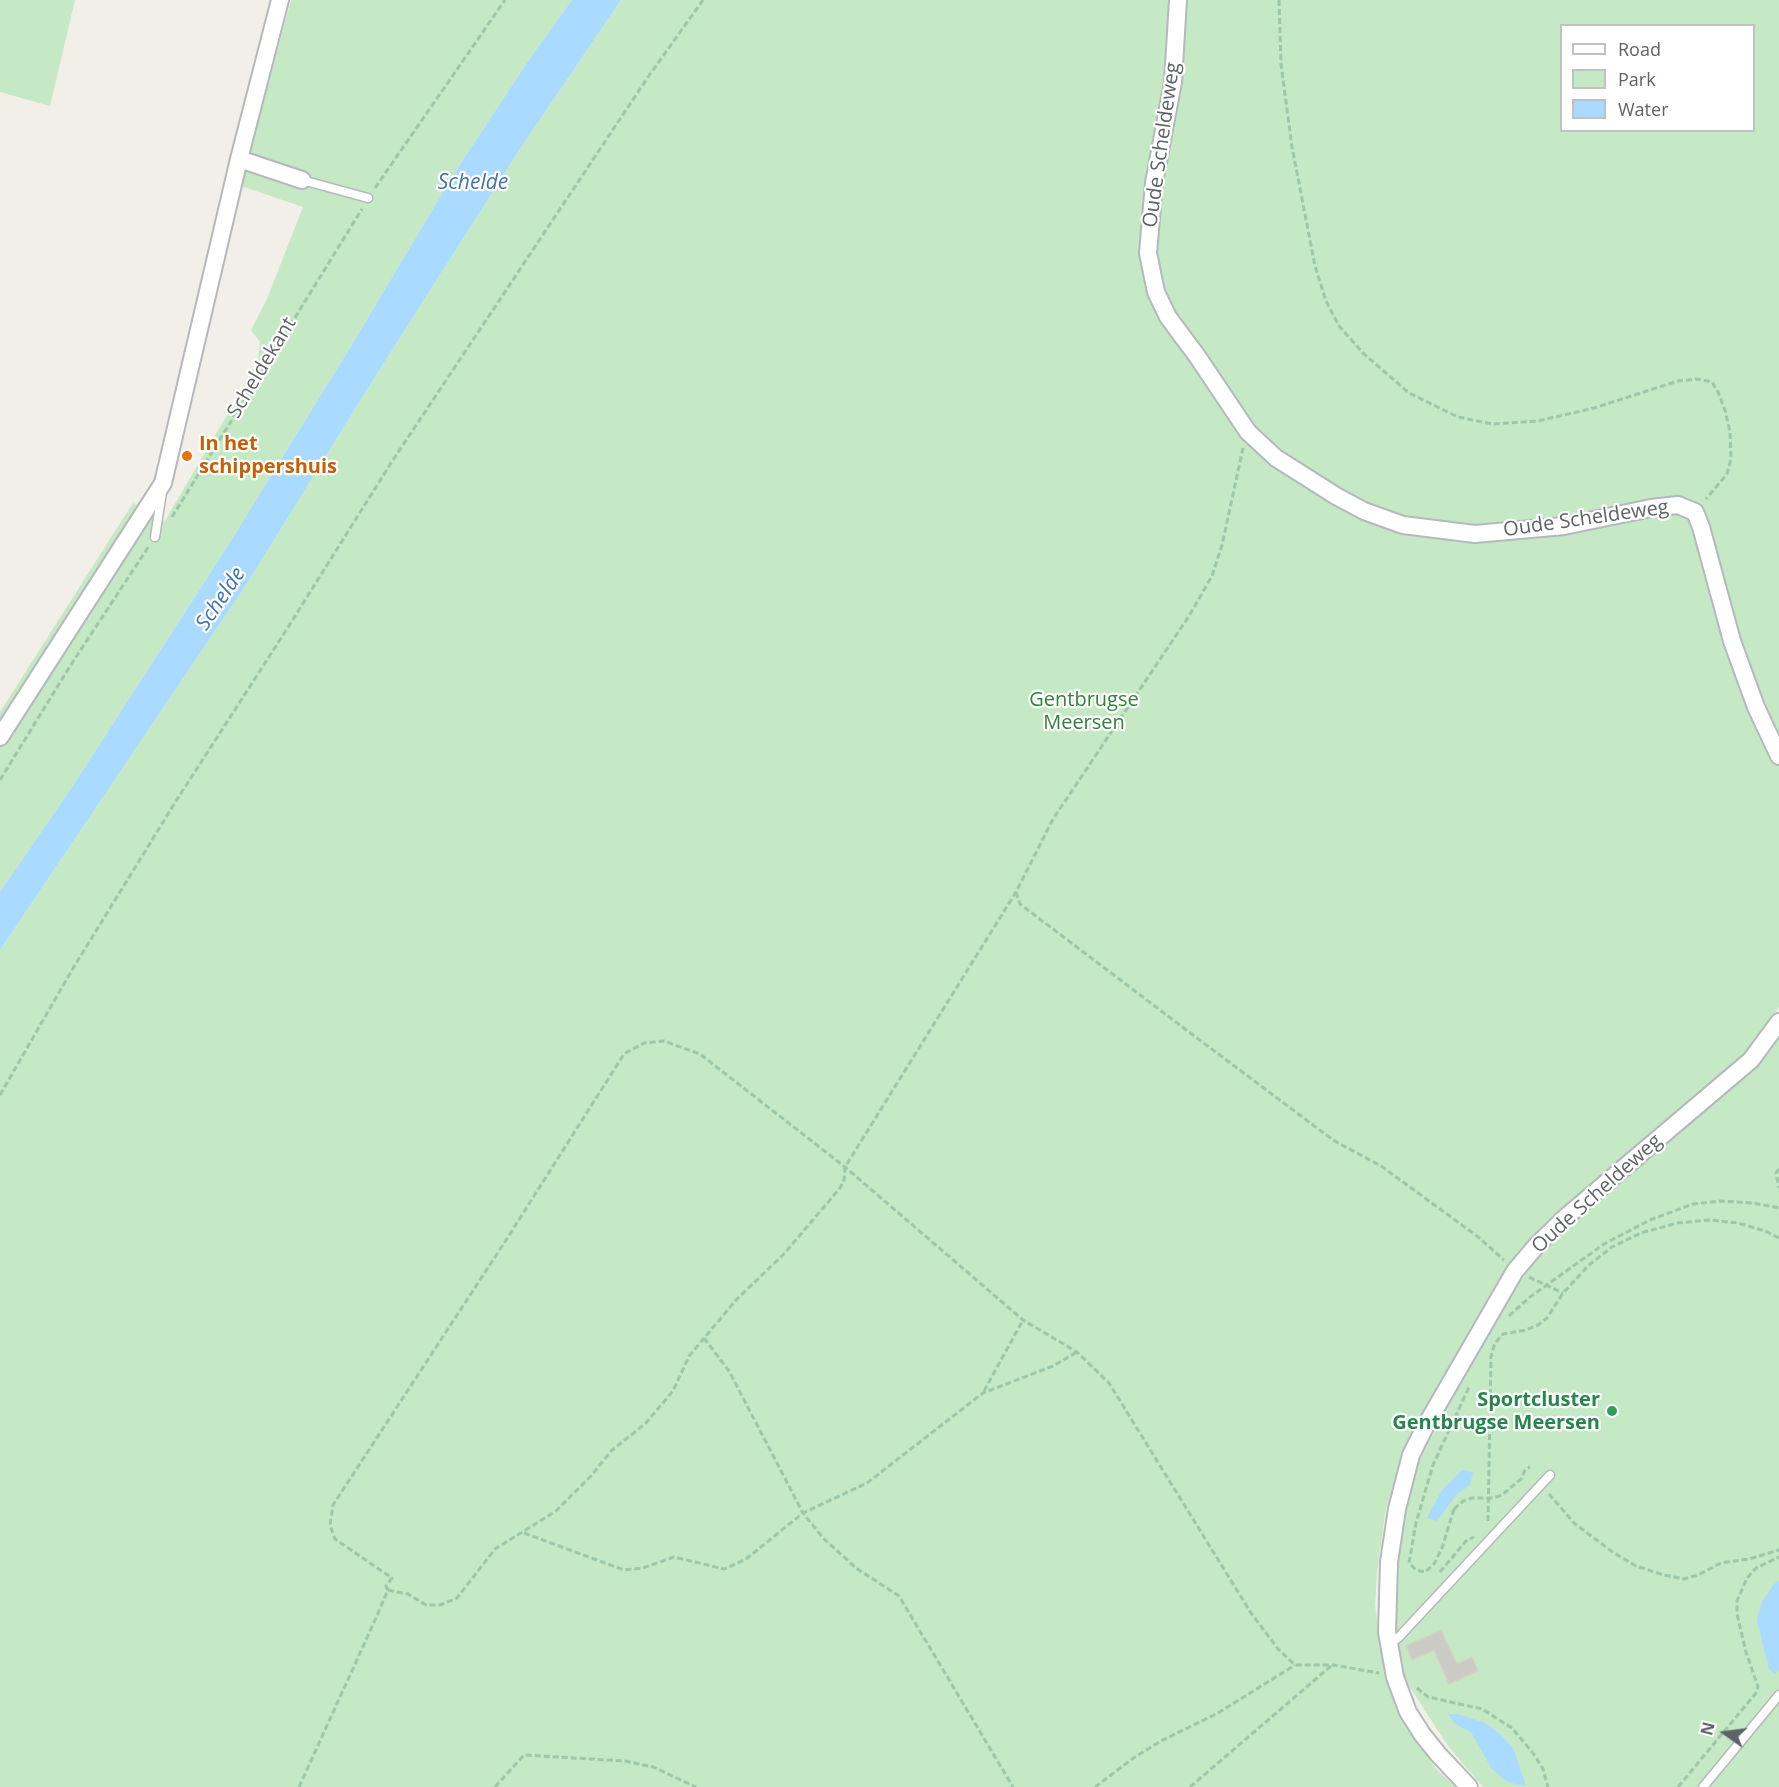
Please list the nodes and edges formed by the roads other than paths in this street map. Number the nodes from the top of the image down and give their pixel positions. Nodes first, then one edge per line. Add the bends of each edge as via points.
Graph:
1 (280, 0) edge
2 (1178, 0) edge
3 (239, 159) junction
4 (302, 180) joint
5 (368, 198) road end
6 (163, 483) junction
7 (155, 537) road end
8 (0, 737) edge
9 (1779, 756) edge
10 (1779, 1022) edge
11 (1550, 1475) dead end
12 (1389, 1644) junction
13 (1779, 1695) edge
14 (1469, 1787) edge
15 (1703, 1787) edge

1 - 3 street
2 - 9 street, Oude Scheldeweg via 1173,82 1154,183 1148,253 1156,292 1168,318 1248,432 1276,458 1336,496 1403,525 1475,534 1564,526 1678,505 1695,512 1732,641
3 - 4 street
3 - 6 street
4 - 5 lane
6 - 7 lane
6 - 8 street
10 - 12 street, Oude Scheldeweg via 1751,1060 1567,1216 1515,1271 1411,1455 1389,1562
11 - 12 lane
12 - 14 street, Oude Scheldeweg via 1395,1677 1408,1712 1422,1734
13 - 15 lane

